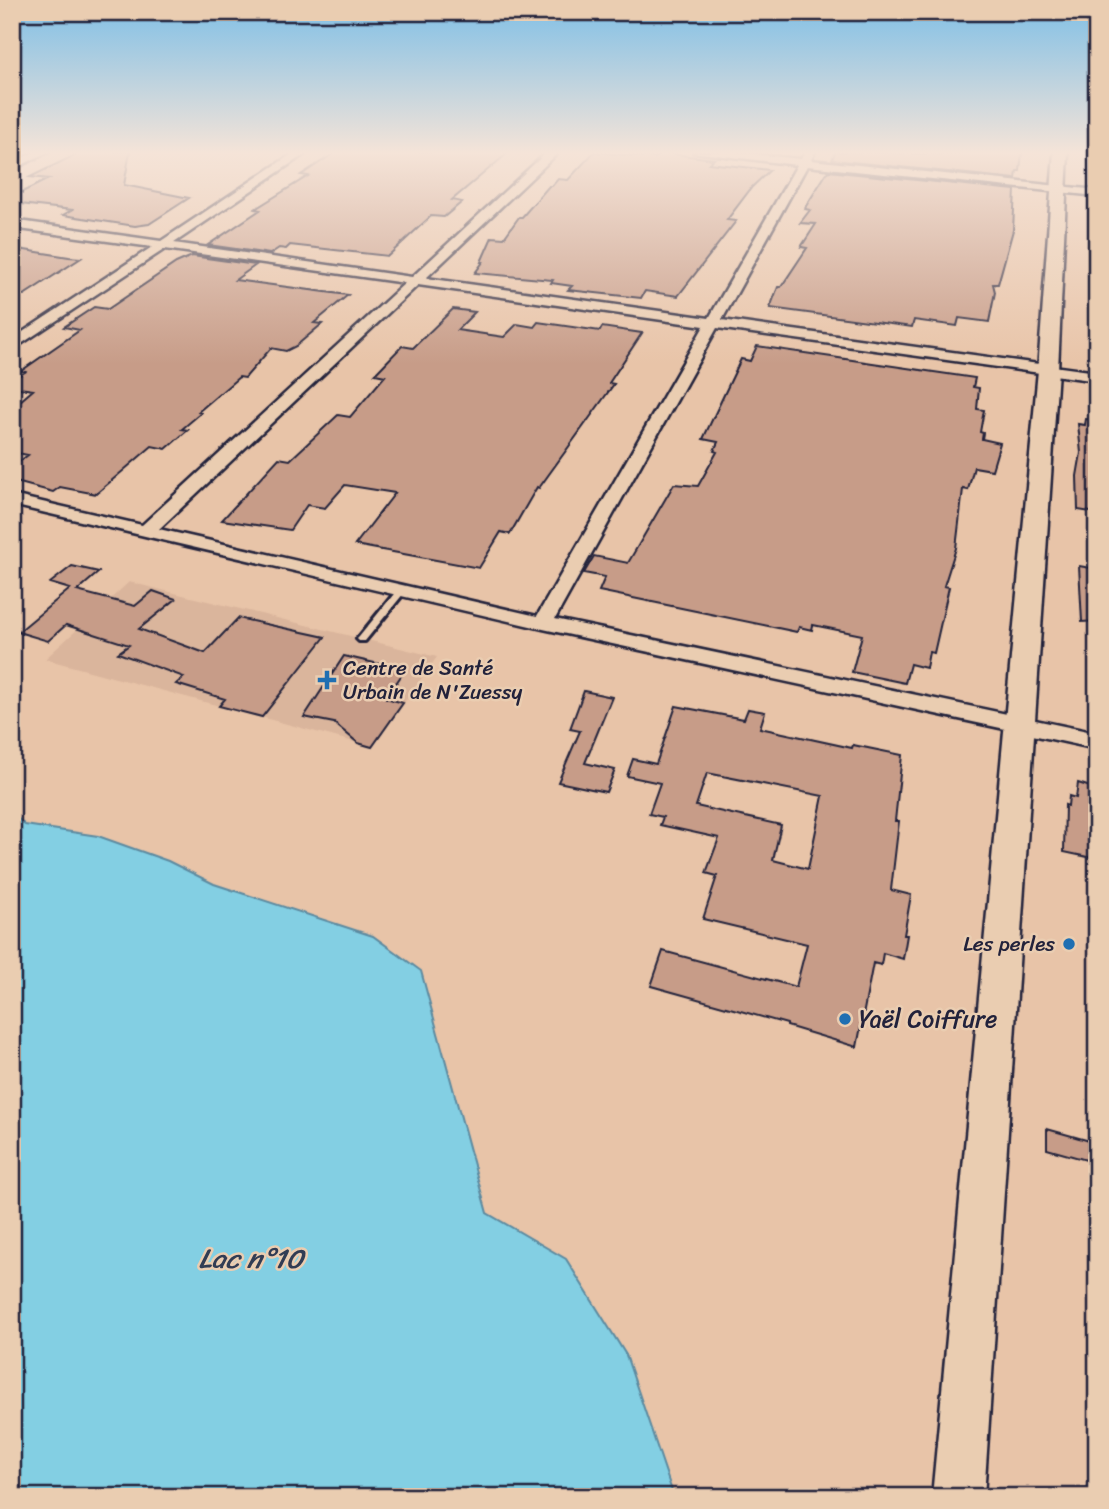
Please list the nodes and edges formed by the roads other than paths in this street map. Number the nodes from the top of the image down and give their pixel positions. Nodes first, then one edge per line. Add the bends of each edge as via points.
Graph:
1 (196, 222) edge
2 (478, 222) edge
3 (771, 222) edge
4 (1058, 222) edge
5 (12, 224) edge
6 (162, 245) junction
7 (416, 280) junction
8 (714, 323) junction
9 (12, 346) edge
10 (1048, 370) junction
11 (1097, 377) edge
12 (12, 500) edge
13 (145, 532) junction
14 (401, 591) junction
15 (543, 623) junction
16 (362, 639) dead end
17 (1020, 724) junction
18 (1097, 741) edge
19 (958, 1497) edge

1 - 6 street
2 - 7 street
3 - 8 street
4 - 10 street
5 - 6 street
6 - 7 street
6 - 9 street
7 - 8 street
7 - 13 street
8 - 10 street
8 - 15 street
10 - 11 street
10 - 17 street
12 - 13 street
13 - 14 street
14 - 15 street
14 - 16 lane
15 - 17 street
17 - 18 street
17 - 19 street

